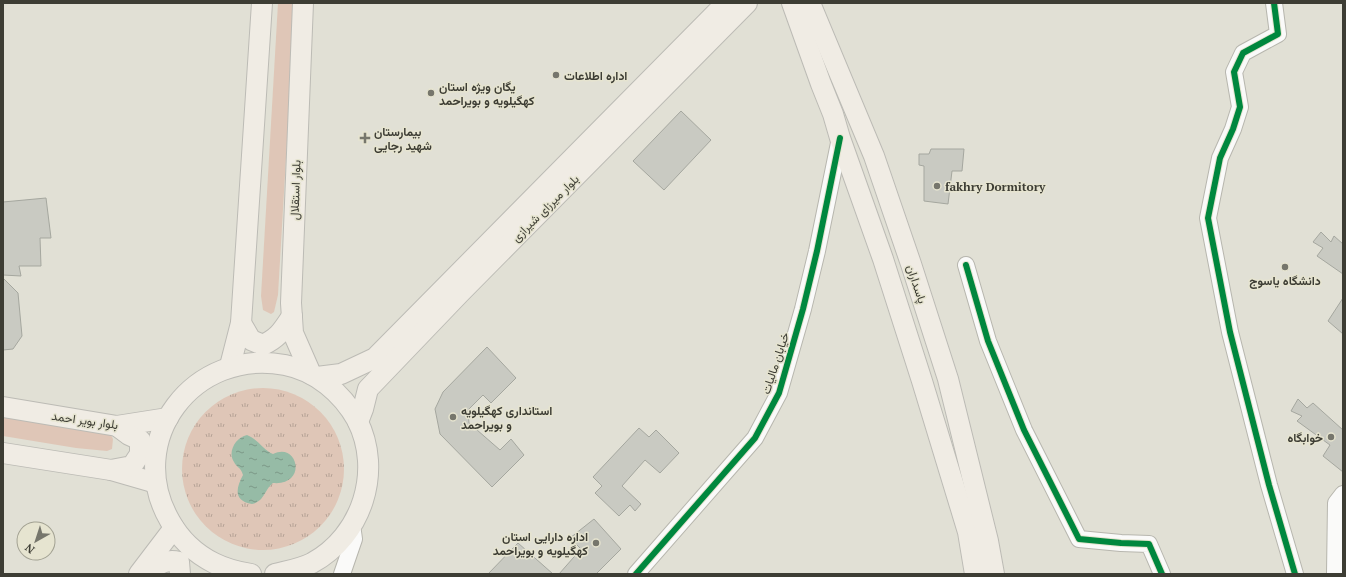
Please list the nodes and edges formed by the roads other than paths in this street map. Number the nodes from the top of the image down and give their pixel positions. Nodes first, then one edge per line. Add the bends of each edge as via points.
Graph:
1 (262, 3) edge
2 (303, 3) edge
3 (726, 3) edge
4 (747, 3) edge
5 (792, 3) edge
6 (810, 3) edge
7 (1274, 3) edge
8 (837, 67) junction
9 (818, 75) junction
10 (855, 112) junction
11 (833, 114) junction
12 (840, 138) junction
13 (966, 265) dead end
14 (292, 316) junction
15 (241, 323) junction
16 (230, 366) junction
17 (341, 374) junction
18 (314, 376) junction
19 (368, 389) junction
20 (3, 407) edge
21 (168, 418) junction
22 (358, 422) junction
23 (117, 426) junction
24 (3, 453) edge
25 (111, 470) junction
26 (156, 483) junction
27 (1343, 494) edge
28 (352, 525) junction
29 (174, 528) junction
30 (210, 570) edge
31 (293, 572) edge
32 (139, 574) edge
33 (144, 574) edge
34 (180, 574) edge
35 (251, 574) edge
36 (275, 574) edge
37 (342, 574) edge
38 (636, 574) edge
39 (975, 574) edge
40 (994, 574) edge
41 (1162, 574) edge
42 (1295, 574) edge
43 (1335, 574) edge

1 - 15 main road
2 - 14 main road, بلوار استقلال
3 - 17 main road, بلوار میرزای شیرازی via 375,358
4 - 19 main road, بلوار میرزای شیرازی
5 - 9 main road, پاسداران
6 - 8 main road, پاسداران
7 - 42 street via 1278,34 1243,53 1234,72 1240,107 1220,158 1208,218 1230,332 1269,485
8 - 9 main road via 836,77 830,82 825,82
8 - 10 main road, پاسداران
9 - 11 main road, پاسداران
10 - 11 main road via 841,103 836,106
10 - 40 main road, پاسداران via 882,178 948,379
11 - 12 main road, پاسداران
12 - 38 street, خیابان مالیات via 805,302 779,394 755,438
12 - 39 main road, پاسداران via 883,259 924,388 968,532
13 - 41 street via 988,341 1024,430 1079,539 1149,544
14 - 15 main road via 275,339 263,344 251,340
14 - 18 main road, بلوار استقلال via 293,333
15 - 16 main road
16 - 18 main road via 271,362 292,366
16 - 21 main road via 211,374 194,386 179,401
17 - 18 main road, بلوار میرزای شیرازی
17 - 19 main road via 341,382 352,396
18 - 22 main road via 336,392
19 - 22 main road, بلوار میرزای شیرازی
20 - 23 main road, بلوار بویر احمد
21 - 23 main road, بلوار بویر احمد
21 - 26 main road via 157,450
22 - 28 main road via 368,456 368,475 366,492
23 - 25 main road via 140,440 140,454 132,466
24 - 25 main road
25 - 26 main road
26 - 29 main road via 162,504
27 - 43 street via 1336,503
28 - 31 main road via 327,553
28 - 37 street via 354,539
29 - 30 main road
29 - 32 main road
30 - 35 main road
31 - 36 main road
33 - 34 main road via 164,561 171,560 178,562

